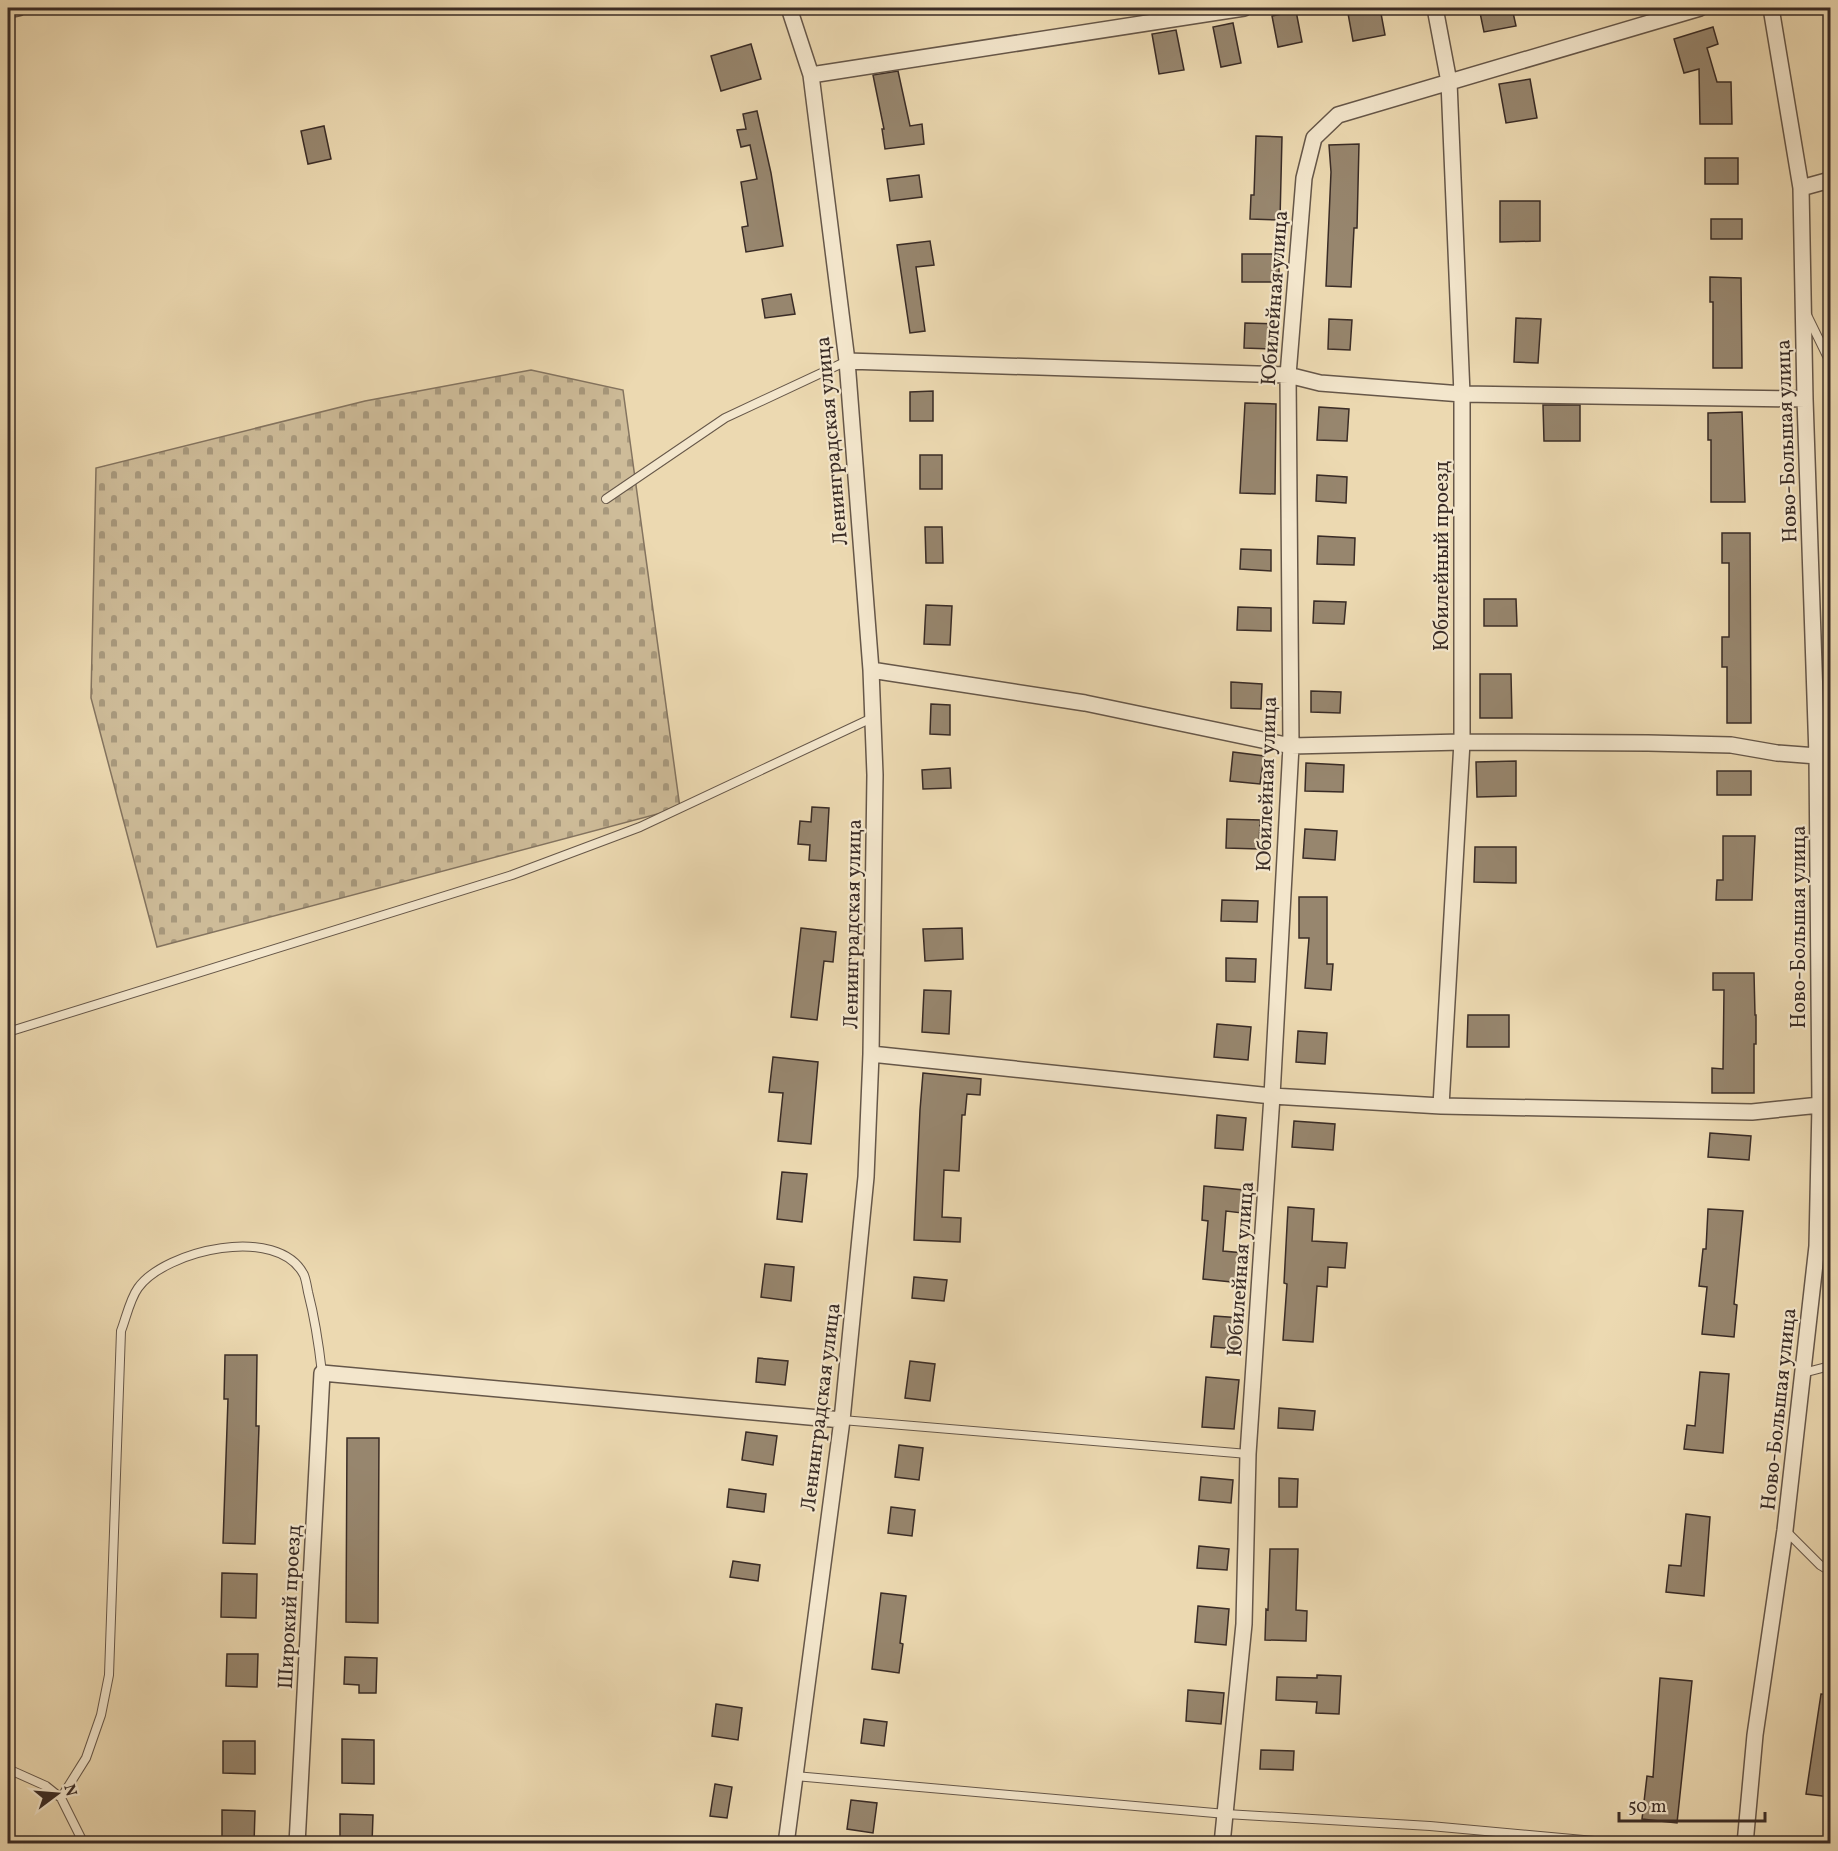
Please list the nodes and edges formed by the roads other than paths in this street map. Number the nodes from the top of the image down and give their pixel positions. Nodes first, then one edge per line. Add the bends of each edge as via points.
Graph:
1 (18, 8) edge
2 (789, 8) edge
3 (1244, 8) edge
4 (1435, 8) edge
5 (1700, 8) edge
6 (1772, 8) edge
7 (8, 10) edge
8 (811, 75) junction
9 (1449, 82) junction
10 (1830, 180) edge
11 (1801, 188) junction
12 (1803, 307) junction
13 (847, 361) junction
14 (1830, 362) edge
15 (1288, 375) junction
16 (1462, 394) junction
17 (1805, 399) junction
18 (606, 499) dead end
19 (871, 670) junction
20 (872, 718) junction
21 (1823, 723) edge
22 (1462, 742) junction
23 (1291, 746) junction
24 (1817, 756) junction
25 (1825, 992) edge
26 (8, 1032) edge
27 (871, 1054) junction
28 (1272, 1096) junction
29 (1820, 1105) junction
30 (1441, 1106) junction
31 (1830, 1366) edge
32 (1803, 1372) junction
33 (322, 1373) junction
34 (842, 1420) junction
35 (1248, 1454) junction
36 (1785, 1530) junction
37 (1830, 1571) edge
38 (8, 1769) edge
39 (795, 1776) junction
40 (61, 1798) junction
41 (1226, 1814) junction
42 (84, 1844) edge
43 (297, 1844) edge
44 (786, 1844) edge
45 (1222, 1844) edge
46 (1627, 1844) edge
47 (1745, 1844) edge

1 - 7 street
2 - 8 street, Ленинградская улица
3 - 8 street
4 - 9 street, Юбилейный проезд
5 - 9 street, Юбилейная улица
6 - 11 street, Ново-Большая улица
8 - 13 street, Ленинградская улица
9 - 15 street, Юбилейная улица via 1338,115 1314,138 1304,178
9 - 16 street, Юбилейный проезд
10 - 11 street
11 - 12 street, Ново-Большая улица
12 - 14 lane
12 - 17 street, Ново-Большая улица
13 - 15 street
13 - 18 lane via 724,418
13 - 19 street, Ленинградская улица
15 - 16 street via 1320,383
15 - 23 street, Юбилейная улица
16 - 17 street
16 - 22 street, Юбилейный проезд
17 - 21 street, Ново-Большая улица
19 - 20 street, Ленинградская улица
19 - 23 street via 1085,702
20 - 26 lane via 640,827 512,875
20 - 27 street, Ленинградская улица via 875,775
21 - 24 street, Ново-Большая улица
22 - 23 street
22 - 24 street via 1731,745
22 - 30 street, Юбилейный проезд
23 - 28 street, Юбилейная улица
24 - 25 street, Ново-Большая улица
25 - 29 street, Ново-Большая улица
27 - 28 street
27 - 34 street, Ленинградская улица via 866,1177
28 - 30 street
28 - 35 street, Юбилейная улица
29 - 30 street via 1752,1112
29 - 32 street, Ново-Большая улица via 1817,1246
31 - 32 lane
32 - 36 street, Ново-Большая улица
33 - 34 street
33 - 40 lane via 315,1317 304,1274 291,1259 263,1247 223,1247 173,1263 154,1273 137,1289 122,1331 110,1675 86,1758
33 - 43 street, Широкий проезд
34 - 35 lane
34 - 39 street, Ленинградская улица
35 - 41 street, Юбилейная улица via 1244,1624
36 - 37 lane
36 - 47 street, Ново-Большая улица via 1755,1735
38 - 40 lane via 46,1786
39 - 41 lane
39 - 44 street, Ленинградская улица
40 - 42 lane
41 - 45 street, Юбилейная улица
41 - 46 lane via 1430,1826

